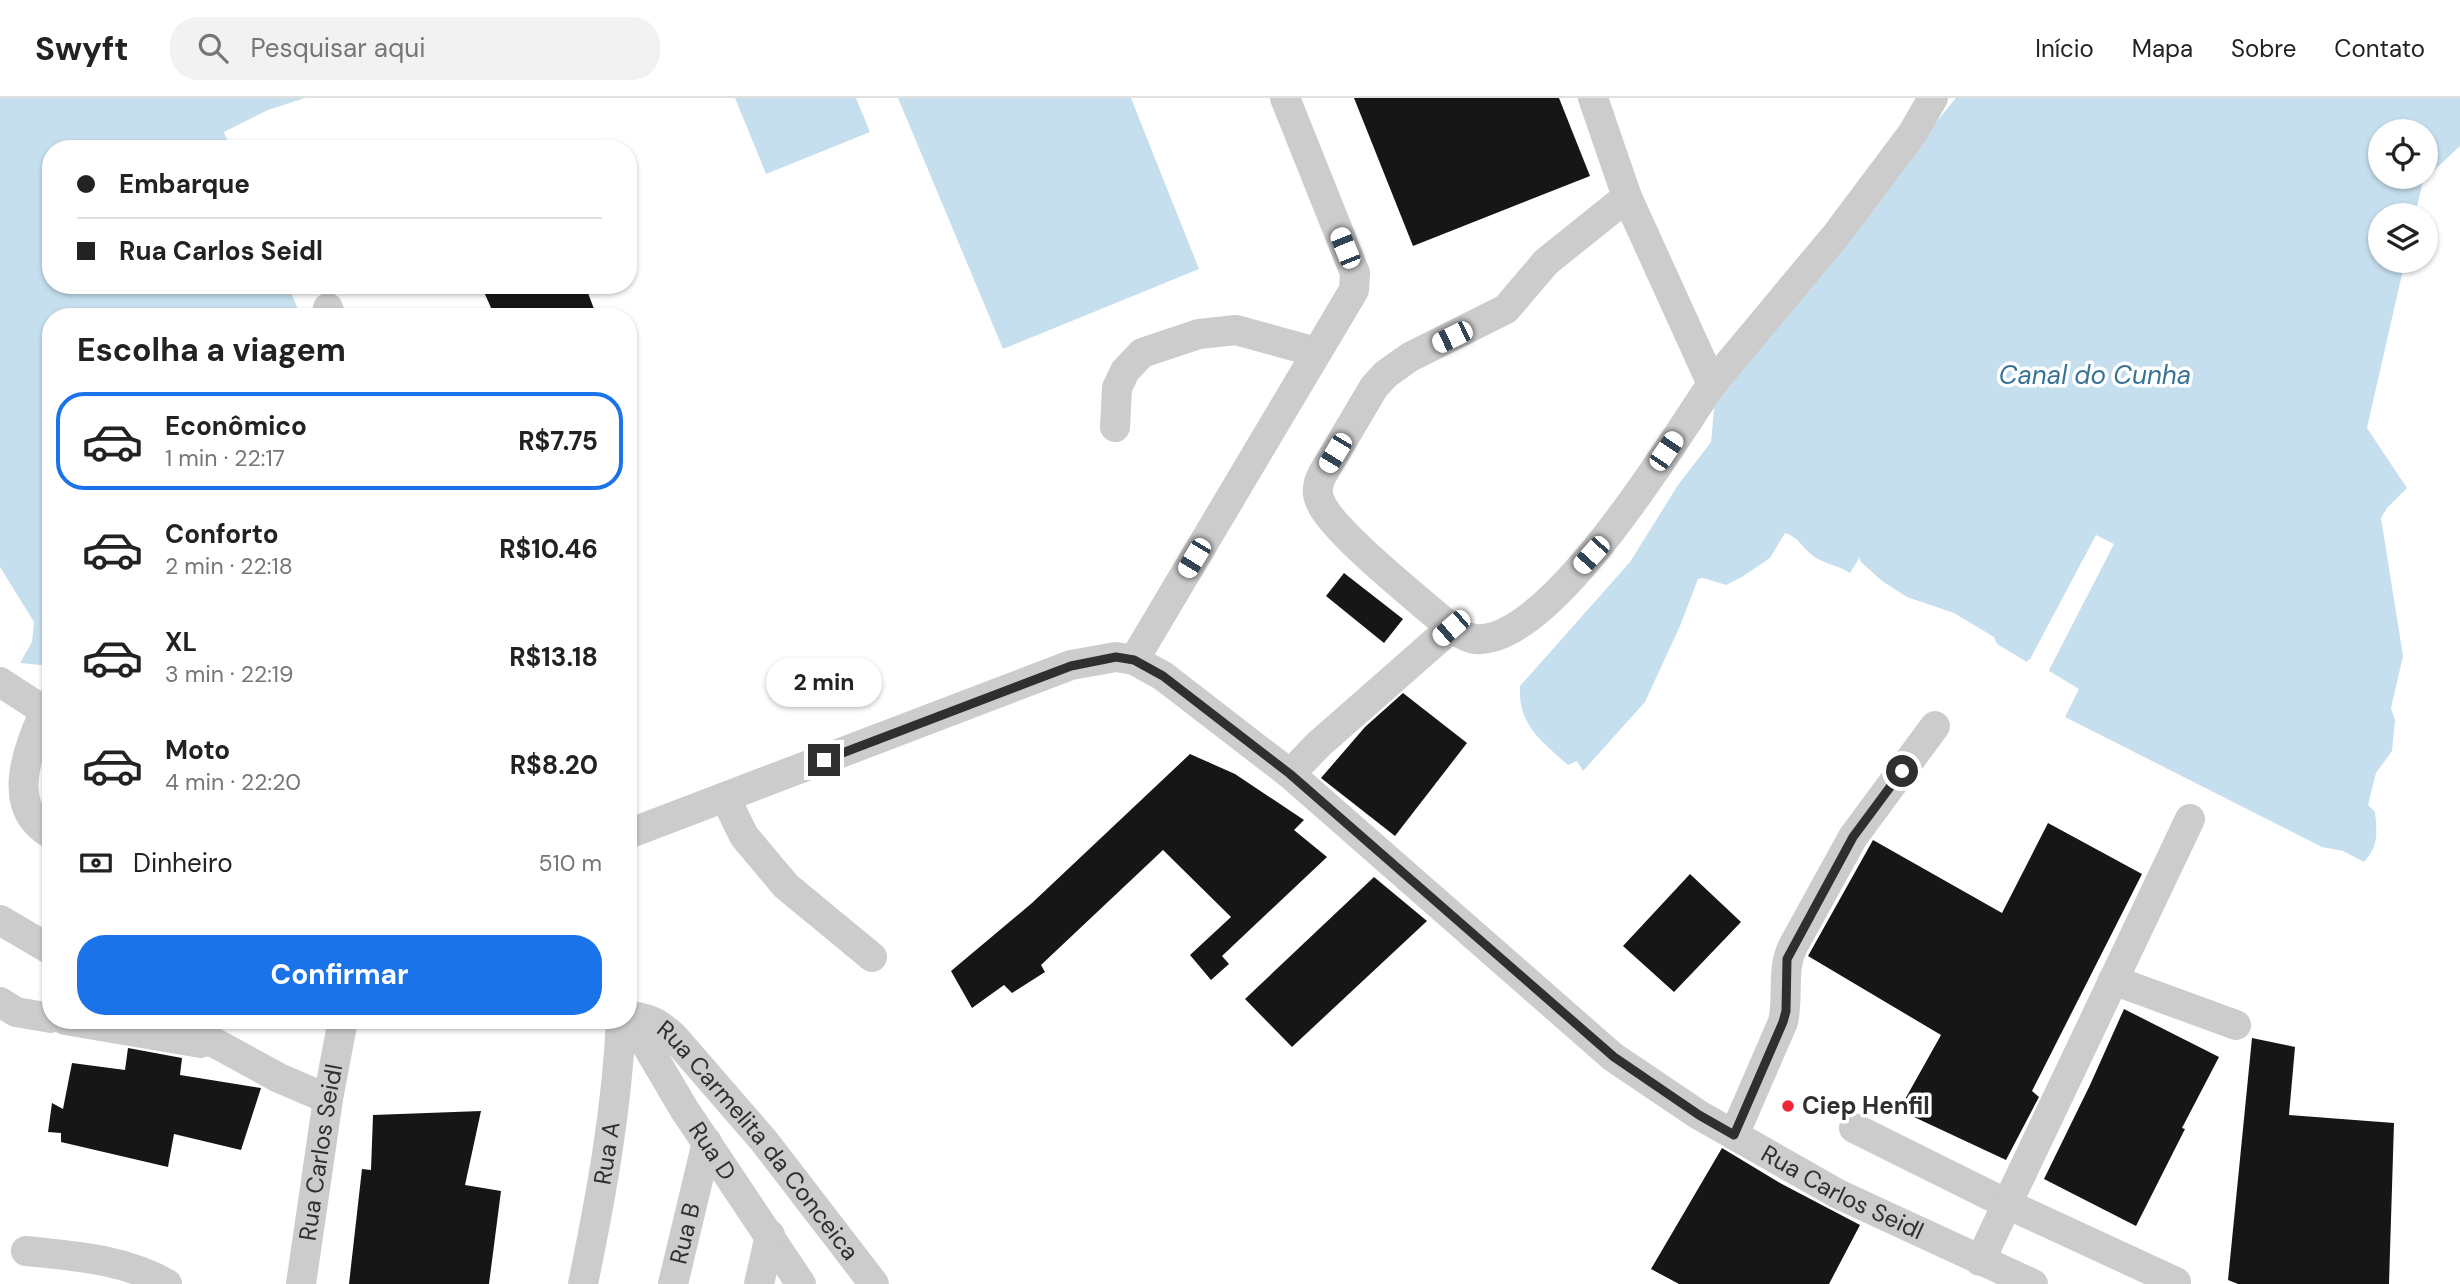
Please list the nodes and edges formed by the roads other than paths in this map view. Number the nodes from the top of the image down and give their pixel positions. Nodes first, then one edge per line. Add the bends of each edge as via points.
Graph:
1 (1285, 98) edge
2 (1593, 98) edge
3 (1933, 98) edge
4 (1627, 197) junction
5 (1317, 352) junction
6 (1712, 384) junction
7 (1115, 427) dead end
8 (1451, 628) junction
9 (1134, 660) junction
10 (0, 682) edge
11 (42, 709) edge
12 (42, 723) edge
13 (1936, 726) dead end
14 (1290, 774) junction
15 (725, 797) junction
16 (2190, 819) dead end
17 (42, 829) edge
18 (637, 831) edge
19 (0, 920) edge
20 (42, 945) edge
21 (872, 957) dead end
22 (2113, 980) junction
23 (5, 1014) edge
24 (42, 1017) edge
25 (637, 1018) edge
26 (2236, 1025) dead end
27 (118, 1029) edge
28 (189, 1029) edge
29 (341, 1029) edge
30 (624, 1029) edge
31 (634, 1029) edge
32 (218, 1046) junction
33 (328, 1099) junction
34 (1854, 1128) dead end
35 (1734, 1135) junction
36 (707, 1142) junction
37 (2007, 1204) junction
38 (770, 1235) junction
39 (26, 1251) dead end
40 (1980, 1261) junction
41 (2176, 1282) dead end
42 (167, 1284) edge
43 (301, 1284) edge
44 (583, 1284) edge
45 (673, 1284) edge
46 (759, 1284) edge
47 (801, 1284) edge
48 (874, 1284) edge
49 (2033, 1284) edge

1 - 5 street via 1355,273 1354,290
2 - 4 street
3 - 6 street via 1912,134 1837,234
4 - 6 street
4 - 8 street via 1546,261 1506,309 1410,357 1386,374 1320,479 1320,502 1344,533
5 - 7 street via 1236,330 1199,334 1142,353 1117,388
5 - 9 street
6 - 8 street via 1605,541 1565,584 1530,615 1494,637 1474,639
8 - 14 street
9 - 14 street, Rua Carlos Seidl via 1163,676
9 - 15 street, Rua Carlos Seidl via 1116,657 1071,666
10 - 11 street
12 - 17 street via 30,744 22,775 26,800
13 - 35 street via 1853,837 1793,946 1787,959 1783,1022
14 - 35 street, Rua Carlos Seidl via 1614,1057
15 - 18 street, Rua Carlos Seidl
15 - 21 street via 744,836 786,886
16 - 22 street
19 - 20 street
22 - 26 street
22 - 37 street
23 - 24 street
25 - 48 street, Rua Carmelita da Conceica via 657,1023 673,1037 764,1141
27 - 32 street
28 - 32 street
29 - 33 street, Rua Carlos Seidl
30 - 44 street, Rua A
31 - 36 street, Rua D
32 - 33 street
33 - 43 street, Rua Carlos Seidl
34 - 37 street
35 - 40 street, Rua Carlos Seidl via 1838,1194
36 - 38 street, Rua D
36 - 45 street, Rua B
37 - 40 street
37 - 41 street
38 - 46 street
38 - 47 street, Rua D
39 - 42 street via 99,1259
40 - 49 street, Rua Carlos Seidl

